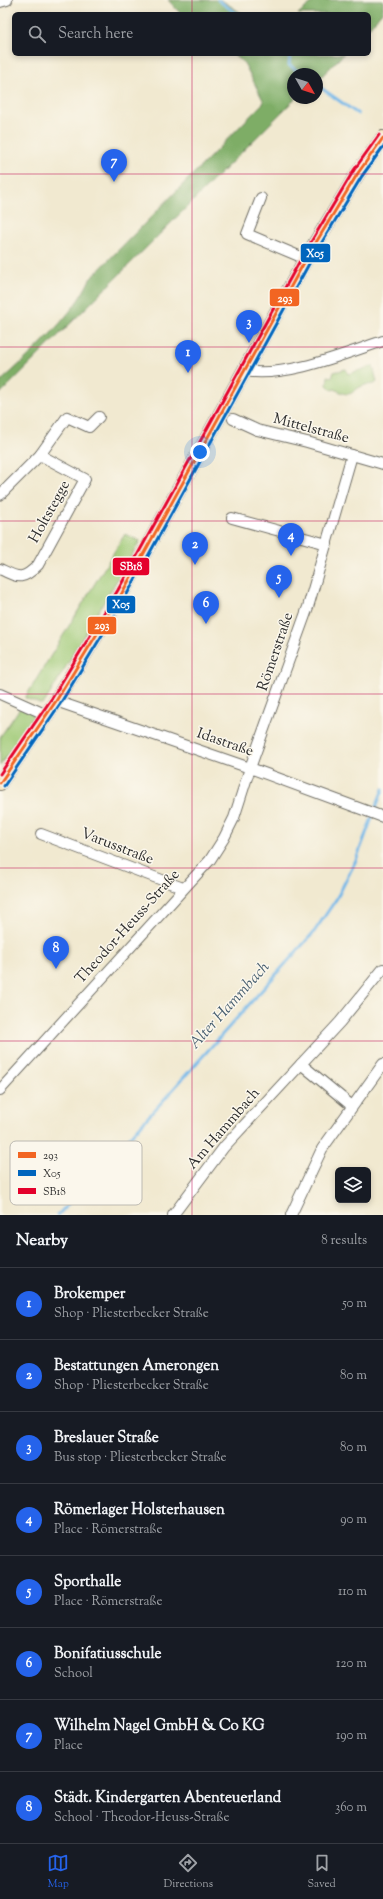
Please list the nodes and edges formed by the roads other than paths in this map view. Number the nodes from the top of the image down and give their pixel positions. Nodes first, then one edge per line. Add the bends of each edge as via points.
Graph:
1 (6, 0) edge
2 (0, 2) edge
3 (383, 138) edge
4 (261, 198) dead end
5 (306, 259) junction
6 (383, 342) edge
7 (245, 371) junction
8 (99, 417) dead end
9 (233, 419) dead end
10 (40, 455) junction
11 (352, 455) junction
12 (383, 464) edge
13 (0, 495) edge
14 (232, 518) dead end
15 (327, 544) junction
16 (0, 569) edge
17 (0, 694) edge
18 (56, 701) junction
19 (47, 715) junction
20 (250, 768) junction
21 (0, 783) edge
22 (383, 817) edge
23 (41, 834) dead end
24 (182, 888) junction
25 (383, 969) edge
26 (301, 1064) junction
27 (383, 1064) edge
28 (0, 1090) edge
29 (352, 1106) junction
30 (173, 1215) edge
31 (291, 1215) edge

1 - 2 street
3 - 5 main road via 358,173
4 - 5 street via 247,234
5 - 7 main road
6 - 7 street via 330,359 276,372 259,374
7 - 18 main road via 122,593
8 - 10 street via 89,427 67,417
9 - 11 street, Mittelstraße via 257,430
10 - 13 street
10 - 16 street, Holtstegge via 85,479 38,565 28,575 16,577
11 - 12 street, Mittelstraße
11 - 15 street, Römerstraße
14 - 15 street
15 - 20 street, Römerstraße via 308,607
17 - 19 street
18 - 19 main road
18 - 20 street, Idastraße
19 - 21 main road
20 - 22 street, Idastraße
20 - 24 street, Theodor-Heuss-Straße via 234,818 224,838 210,860
23 - 24 street, Varusstraße
24 - 28 street, Theodor-Heuss-Straße
25 - 26 street, Am Hammbach via 340,1022
26 - 29 street
26 - 30 street, Am Hammbach via 224,1147
27 - 29 street
29 - 31 street via 322,1149

